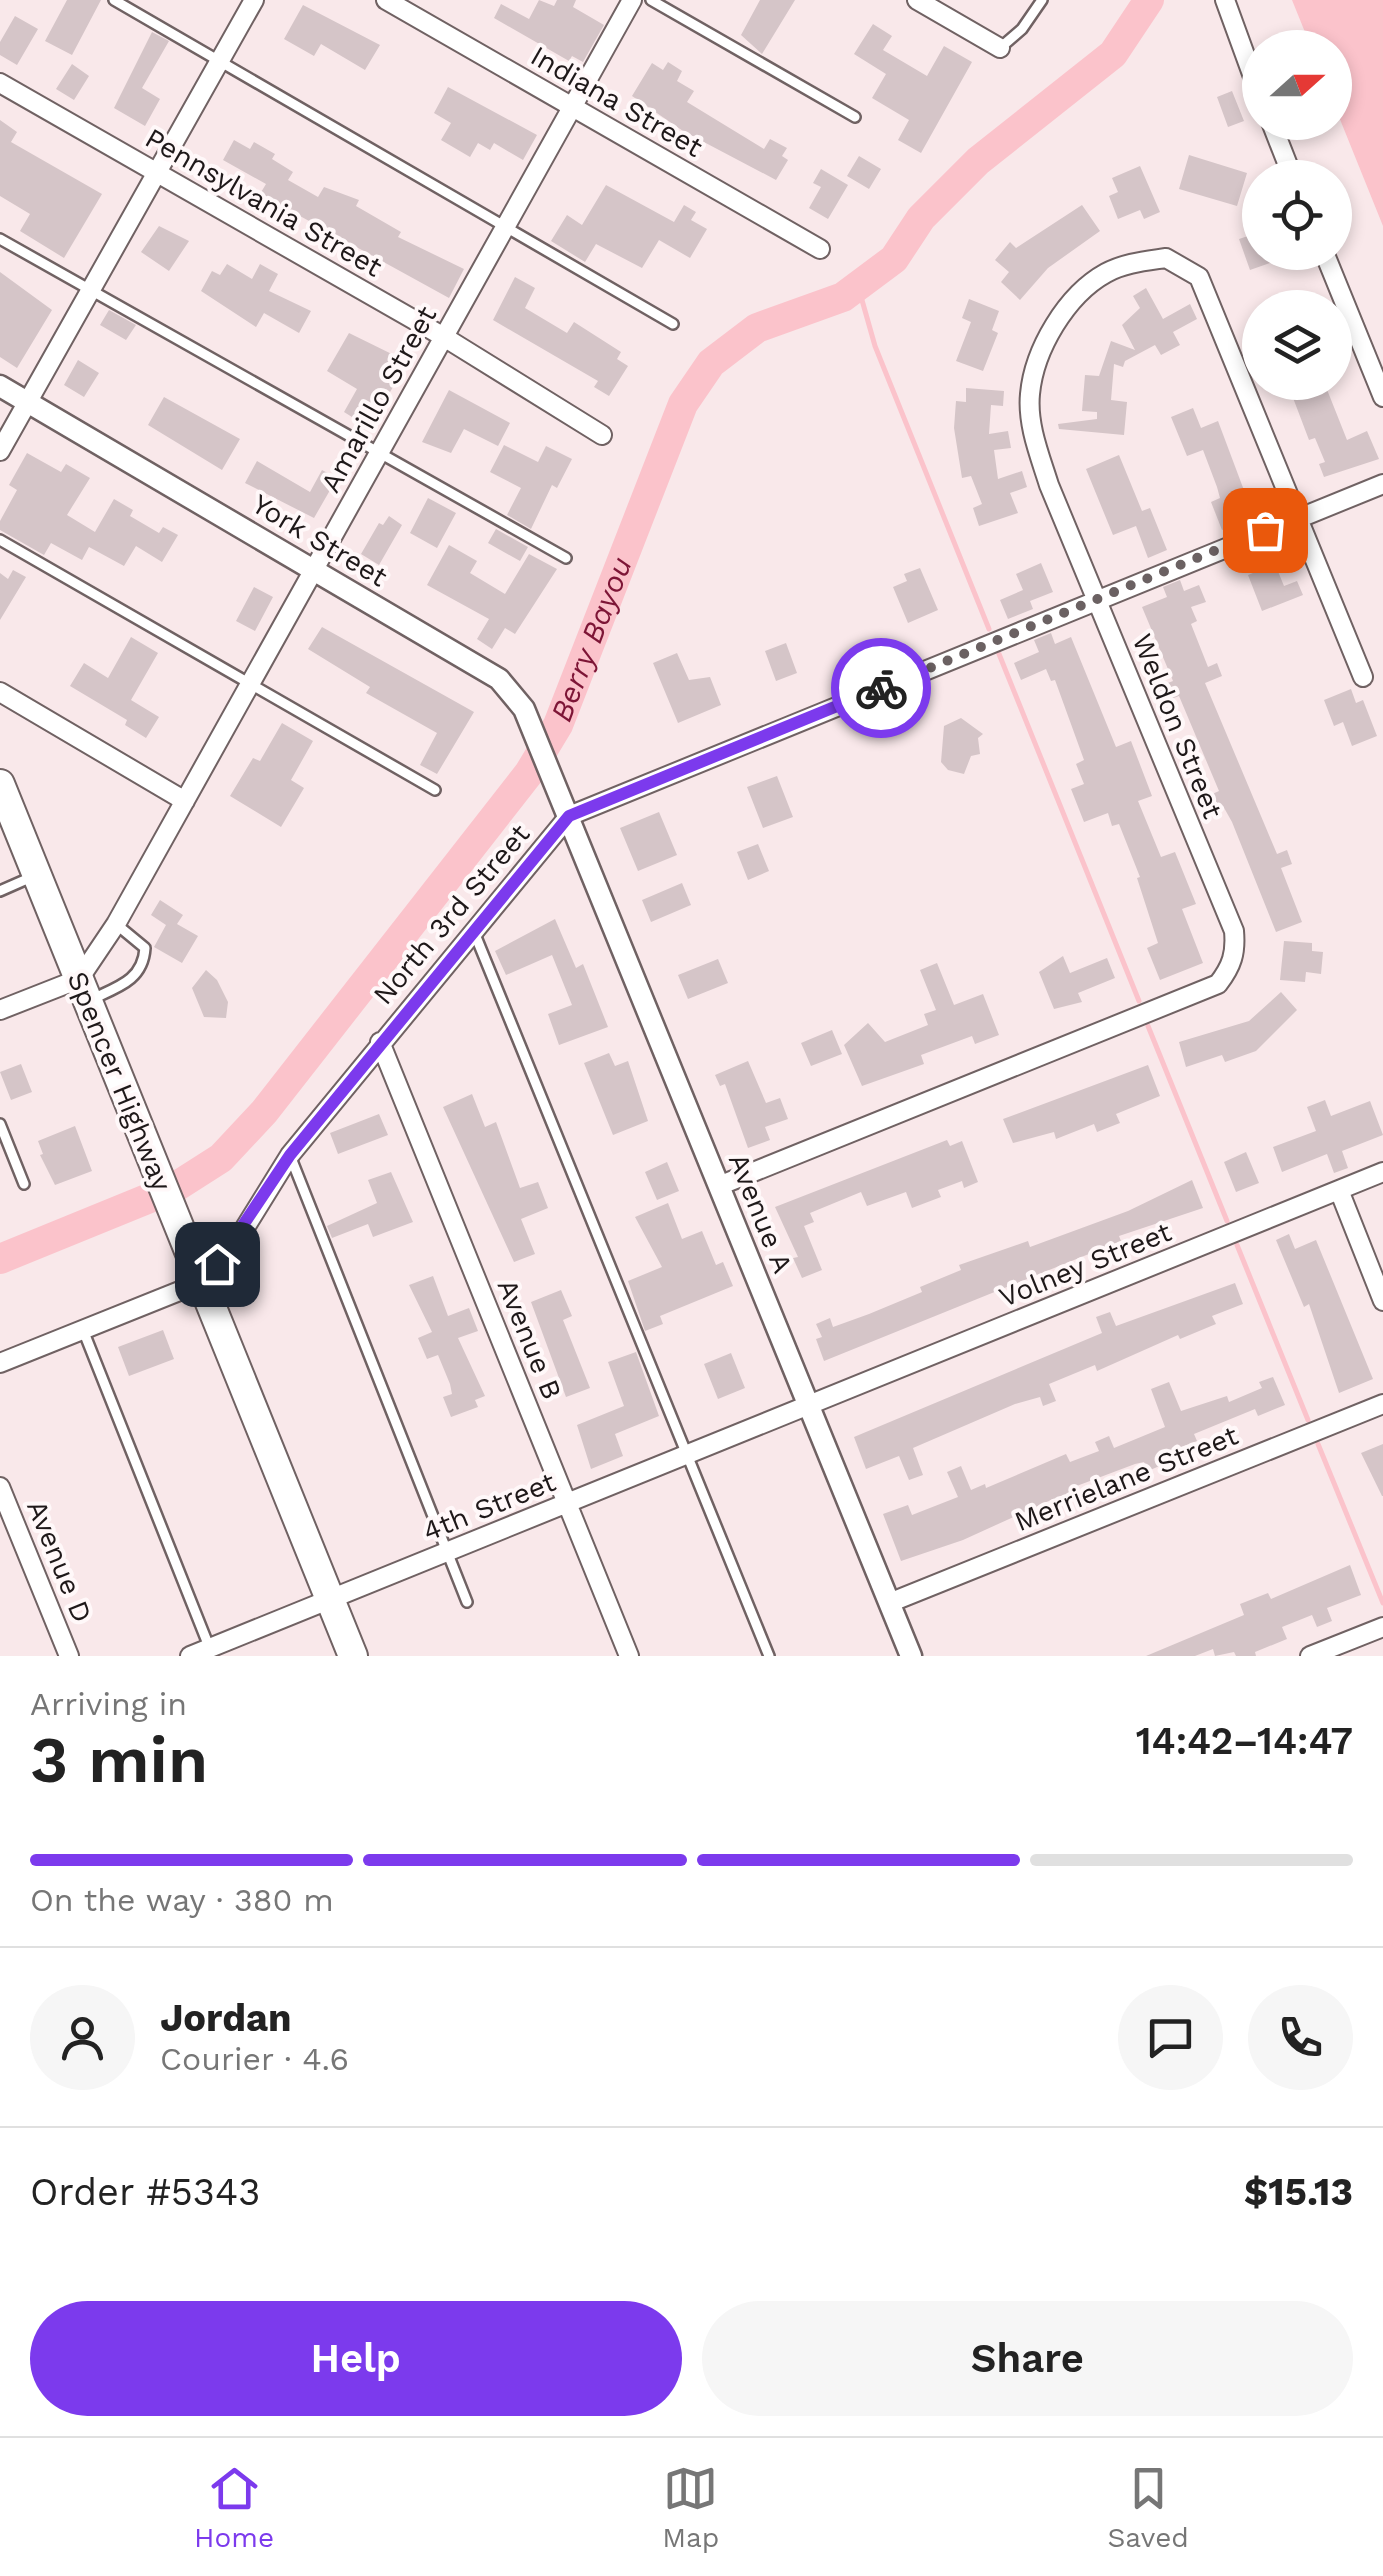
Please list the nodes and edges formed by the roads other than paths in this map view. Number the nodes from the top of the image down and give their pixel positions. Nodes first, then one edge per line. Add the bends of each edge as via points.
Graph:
1 (114, 0) edge
2 (254, 0) edge
3 (386, 0) edge
4 (632, 0) edge
5 (652, 0) edge
6 (917, 0) edge
7 (1042, 0) edge
8 (1225, 0) edge
9 (1242, 47) edge
10 (1000, 48) joint
11 (220, 61) junction
12 (0, 83) edge
13 (572, 107) junction
14 (855, 117) dead end
15 (156, 172) junction
16 (506, 227) junction
17 (0, 239) edge
18 (820, 249) dead end
19 (1331, 270) edge
20 (90, 290) junction
21 (673, 324) dead end
22 (444, 337) junction
23 (0, 386) edge
24 (1383, 396) edge
25 (27, 401) junction
26 (602, 435) dead end
27 (0, 450) edge
28 (379, 453) junction
29 (1383, 484) edge
30 (1298, 516) junction
31 (0, 540) edge
32 (566, 558) dead end
33 (314, 569) junction
34 (1096, 598) junction
35 (1363, 676) dead end
36 (250, 684) junction
37 (0, 692) edge
38 (0, 784) edge
39 (436, 790) dead end
40 (558, 792) joint
41 (185, 801) junction
42 (569, 816) junction
43 (7, 824) edge
44 (37, 875) junction
45 (0, 891) edge
46 (116, 924) junction
47 (474, 932) junction
48 (83, 990) junction
49 (0, 1010) edge
50 (380, 1042) junction
51 (0, 1124) edge
52 (290, 1155) junction
53 (1383, 1172) edge
54 (24, 1184) dead end
55 (721, 1185) junction
56 (1339, 1190) junction
57 (202, 1282) junction
58 (1383, 1302) edge
59 (83, 1330) junction
60 (0, 1364) edge
61 (1383, 1404) edge
62 (809, 1406) junction
63 (687, 1456) junction
64 (0, 1487) edge
65 (568, 1504) junction
66 (447, 1553) junction
67 (330, 1599) junction
68 (467, 1602) dead end
69 (890, 1603) junction
70 (1383, 1628) edge
71 (212, 1652) edge
72 (69, 1656) edge
73 (190, 1656) edge
74 (354, 1656) edge
75 (629, 1656) edge
76 (769, 1656) edge
77 (911, 1656) edge
78 (1310, 1656) edge

1 - 11 lane
2 - 11 street
3 - 13 street, Indiana Street
4 - 13 street, Amarillo Street
5 - 14 lane
6 - 10 street
7 - 10 lane
8 - 9 street
11 - 15 street
11 - 16 lane
12 - 15 street, Pennsylvania Street
13 - 16 street, Amarillo Street
13 - 18 street, Indiana Street
15 - 20 street
15 - 22 street, Pennsylvania Street
16 - 21 lane
16 - 22 street, Amarillo Street
17 - 20 lane
19 - 24 street
20 - 25 street
20 - 28 lane
22 - 26 street, Pennsylvania Street
22 - 28 street, Amarillo Street
23 - 25 street, York Street
25 - 27 street
25 - 33 street, York Street
28 - 32 lane
28 - 33 street, Amarillo Street
29 - 30 street, North 3rd Street
30 - 34 street, North 3rd Street
30 - 34 street, Weldon Street via 1200,277 1166,258 1106,273 1053,328 1036,363 1030,397 1049,485
30 - 35 street, Weldon Street
31 - 36 lane
33 - 36 street, Amarillo Street
33 - 40 street, York Street via 499,679 524,709
34 - 42 street, North 3rd Street
34 - 55 street, Weldon Street via 1234,931 1229,970 1218,984
36 - 39 lane
36 - 41 street, Amarillo Street
37 - 41 street
38 - 43 main road, Spencer Highway
40 - 42 street, Avenue A
41 - 46 street, Amarillo Street
42 - 47 street, North 3rd Street
42 - 55 street, Avenue A
43 - 44 main road, Spencer Highway
44 - 45 lane
44 - 48 main road, Spencer Highway
46 - 48 street, Amarillo Street
46 - 48 lane via 144,948 144,964 130,981
47 - 50 street, North 3rd Street
47 - 63 lane
48 - 49 street
48 - 57 main road, Spencer Highway
50 - 52 street, North 3rd Street
50 - 65 street, Avenue B
51 - 54 lane
52 - 57 street, North 3rd Street
52 - 66 lane
53 - 56 street, Volney Street
55 - 62 street, Avenue A
56 - 58 street
56 - 62 street, Volney Street
57 - 59 street, North 3rd Street
57 - 67 main road, Spencer Highway
59 - 60 street, North 3rd Street
59 - 71 lane
61 - 69 street, Merrielane Street
62 - 63 street, 4th Street
62 - 69 street, Avenue A
63 - 65 street, 4th Street
63 - 76 lane
64 - 72 street, Avenue D
65 - 66 street, 4th Street
65 - 75 street, Avenue B
66 - 67 street, 4th Street
66 - 68 lane
67 - 71 street, 4th Street
67 - 74 main road, Spencer Highway
69 - 77 street, Avenue A
70 - 78 street
71 - 73 street, 4th Street

